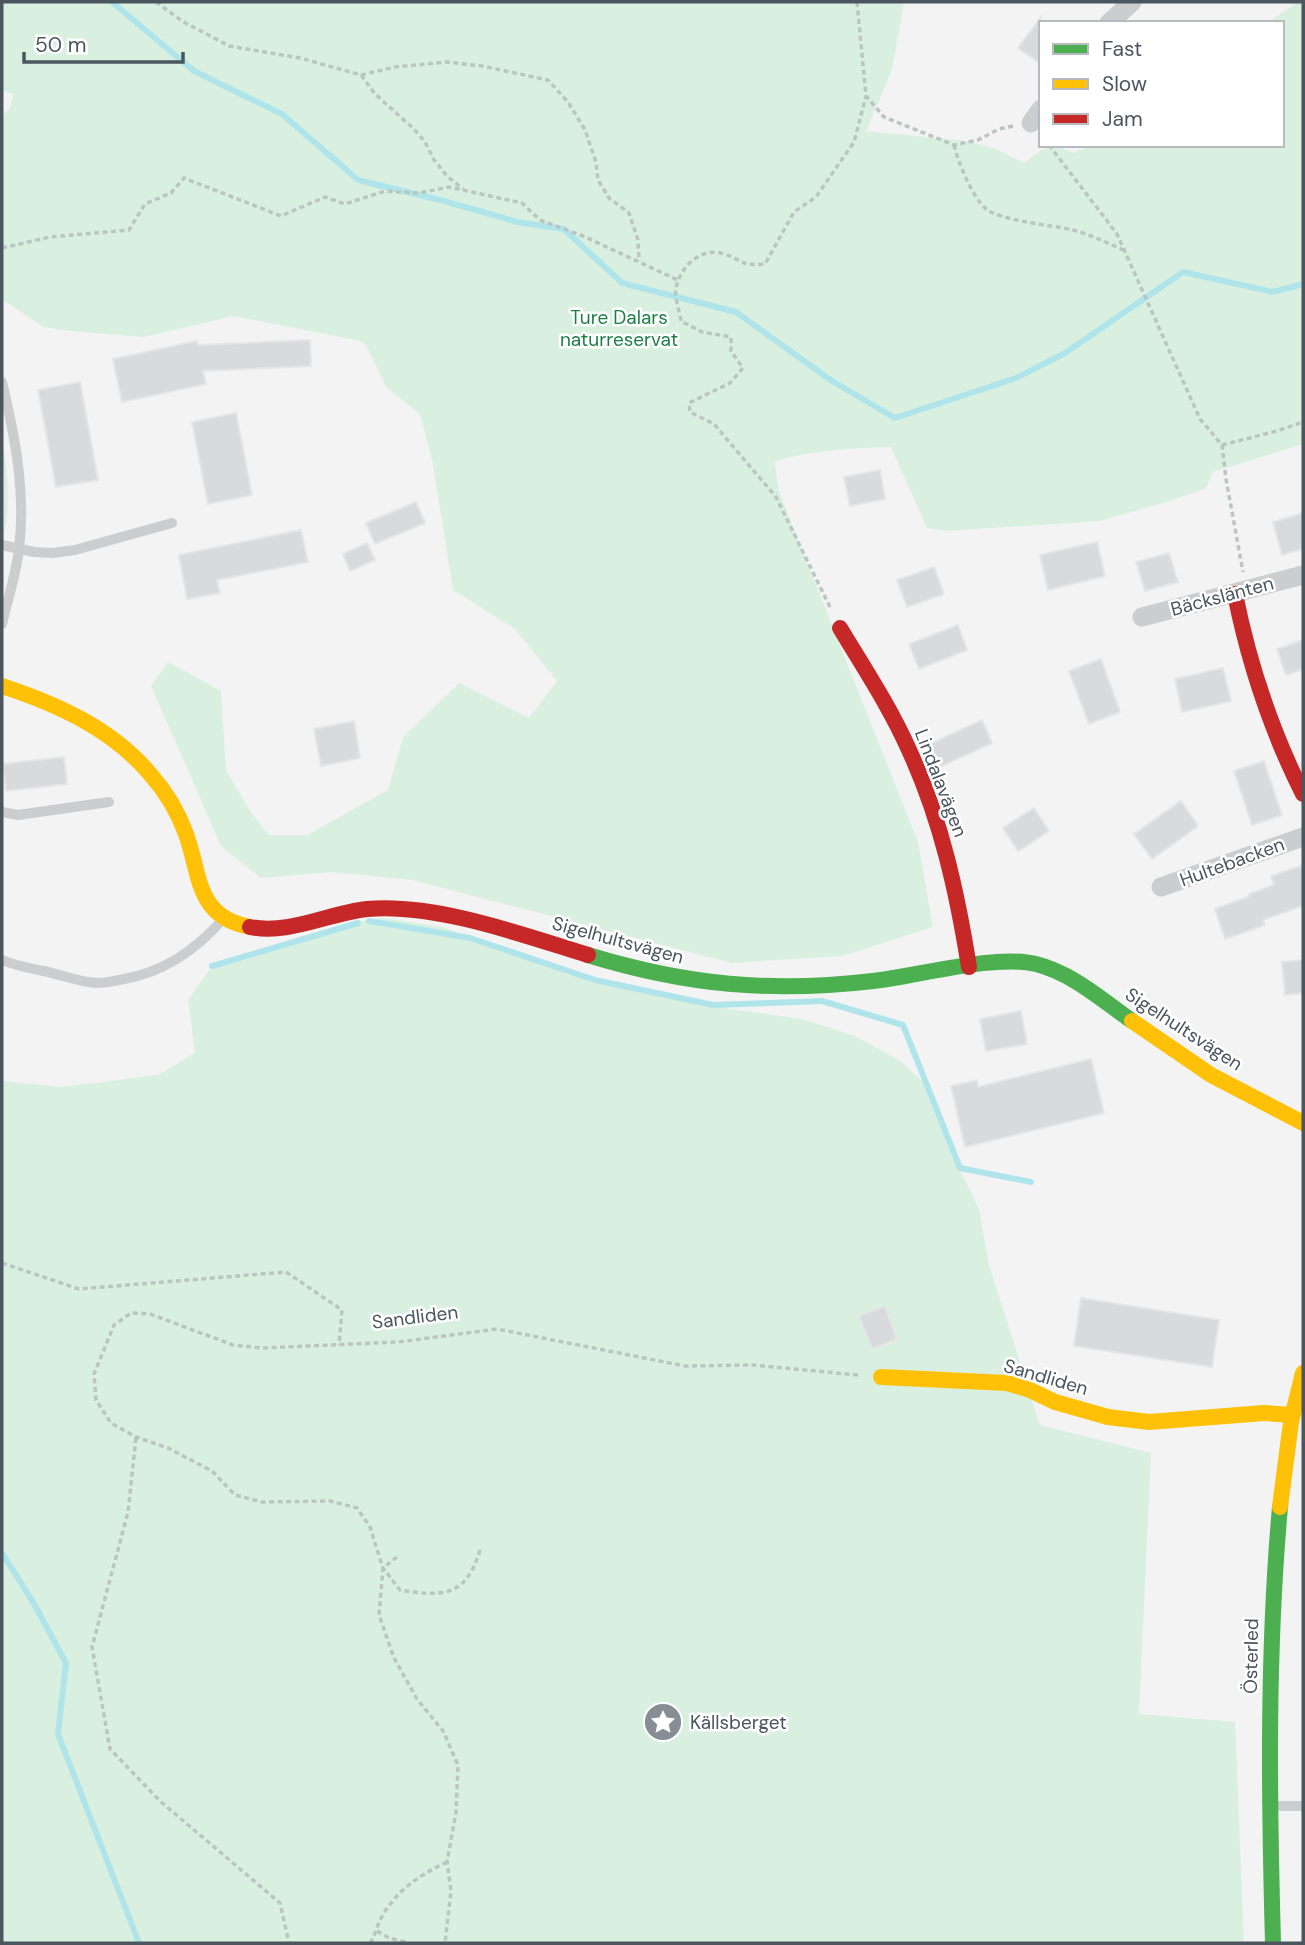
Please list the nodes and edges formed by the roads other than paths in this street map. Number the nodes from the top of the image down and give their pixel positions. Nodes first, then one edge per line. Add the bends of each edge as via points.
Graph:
1 (1132, 2) edge
2 (1111, 21) edge
3 (2, 382) edge
4 (172, 523) dead end
5 (2, 545) edge
6 (19, 549) junction
7 (1303, 575) edge
8 (1241, 592) junction
9 (1142, 617) dead end
10 (2, 624) edge
11 (840, 628) road end
12 (2, 686) edge
13 (1303, 794) edge
14 (109, 802) dead end
15 (2, 812) edge
16 (1303, 837) edge
17 (1161, 887) dead end
18 (224, 918) junction
19 (2, 960) edge
20 (970, 967) junction
21 (1303, 1122) edge
22 (1303, 1373) edge
23 (881, 1377) road end
24 (1297, 1407) edge
25 (1269, 1806) junction
26 (1303, 1806) edge
27 (1273, 1943) edge

1 - 2 street
3 - 6 lane via 19,471
4 - 6 lane via 75,550
5 - 6 lane
6 - 10 lane
7 - 8 street, Bäckslänten
8 - 9 street, Bäckslänten
8 - 13 street via 1241,626 1266,713
11 - 20 street, Lindalavägen via 910,750 929,799 949,864
12 - 18 street via 76,715 145,769 175,811 202,894
14 - 15 lane via 18,815
16 - 17 street, Hultebacken
18 - 19 lane via 190,951 138,977 100,983 73,980
18 - 20 street, Sigelhultsvägen via 262,928 357,910 403,910 467,921 644,971 738,986 863,982
20 - 21 street, Sigelhultsvägen via 1019,962 1052,969 1202,1069
22 - 24 street, Österled
23 - 24 street, Sandliden via 1007,1383 1108,1417 1149,1422
24 - 25 street, Österled via 1280,1506
25 - 26 lane
25 - 27 street, Österled

